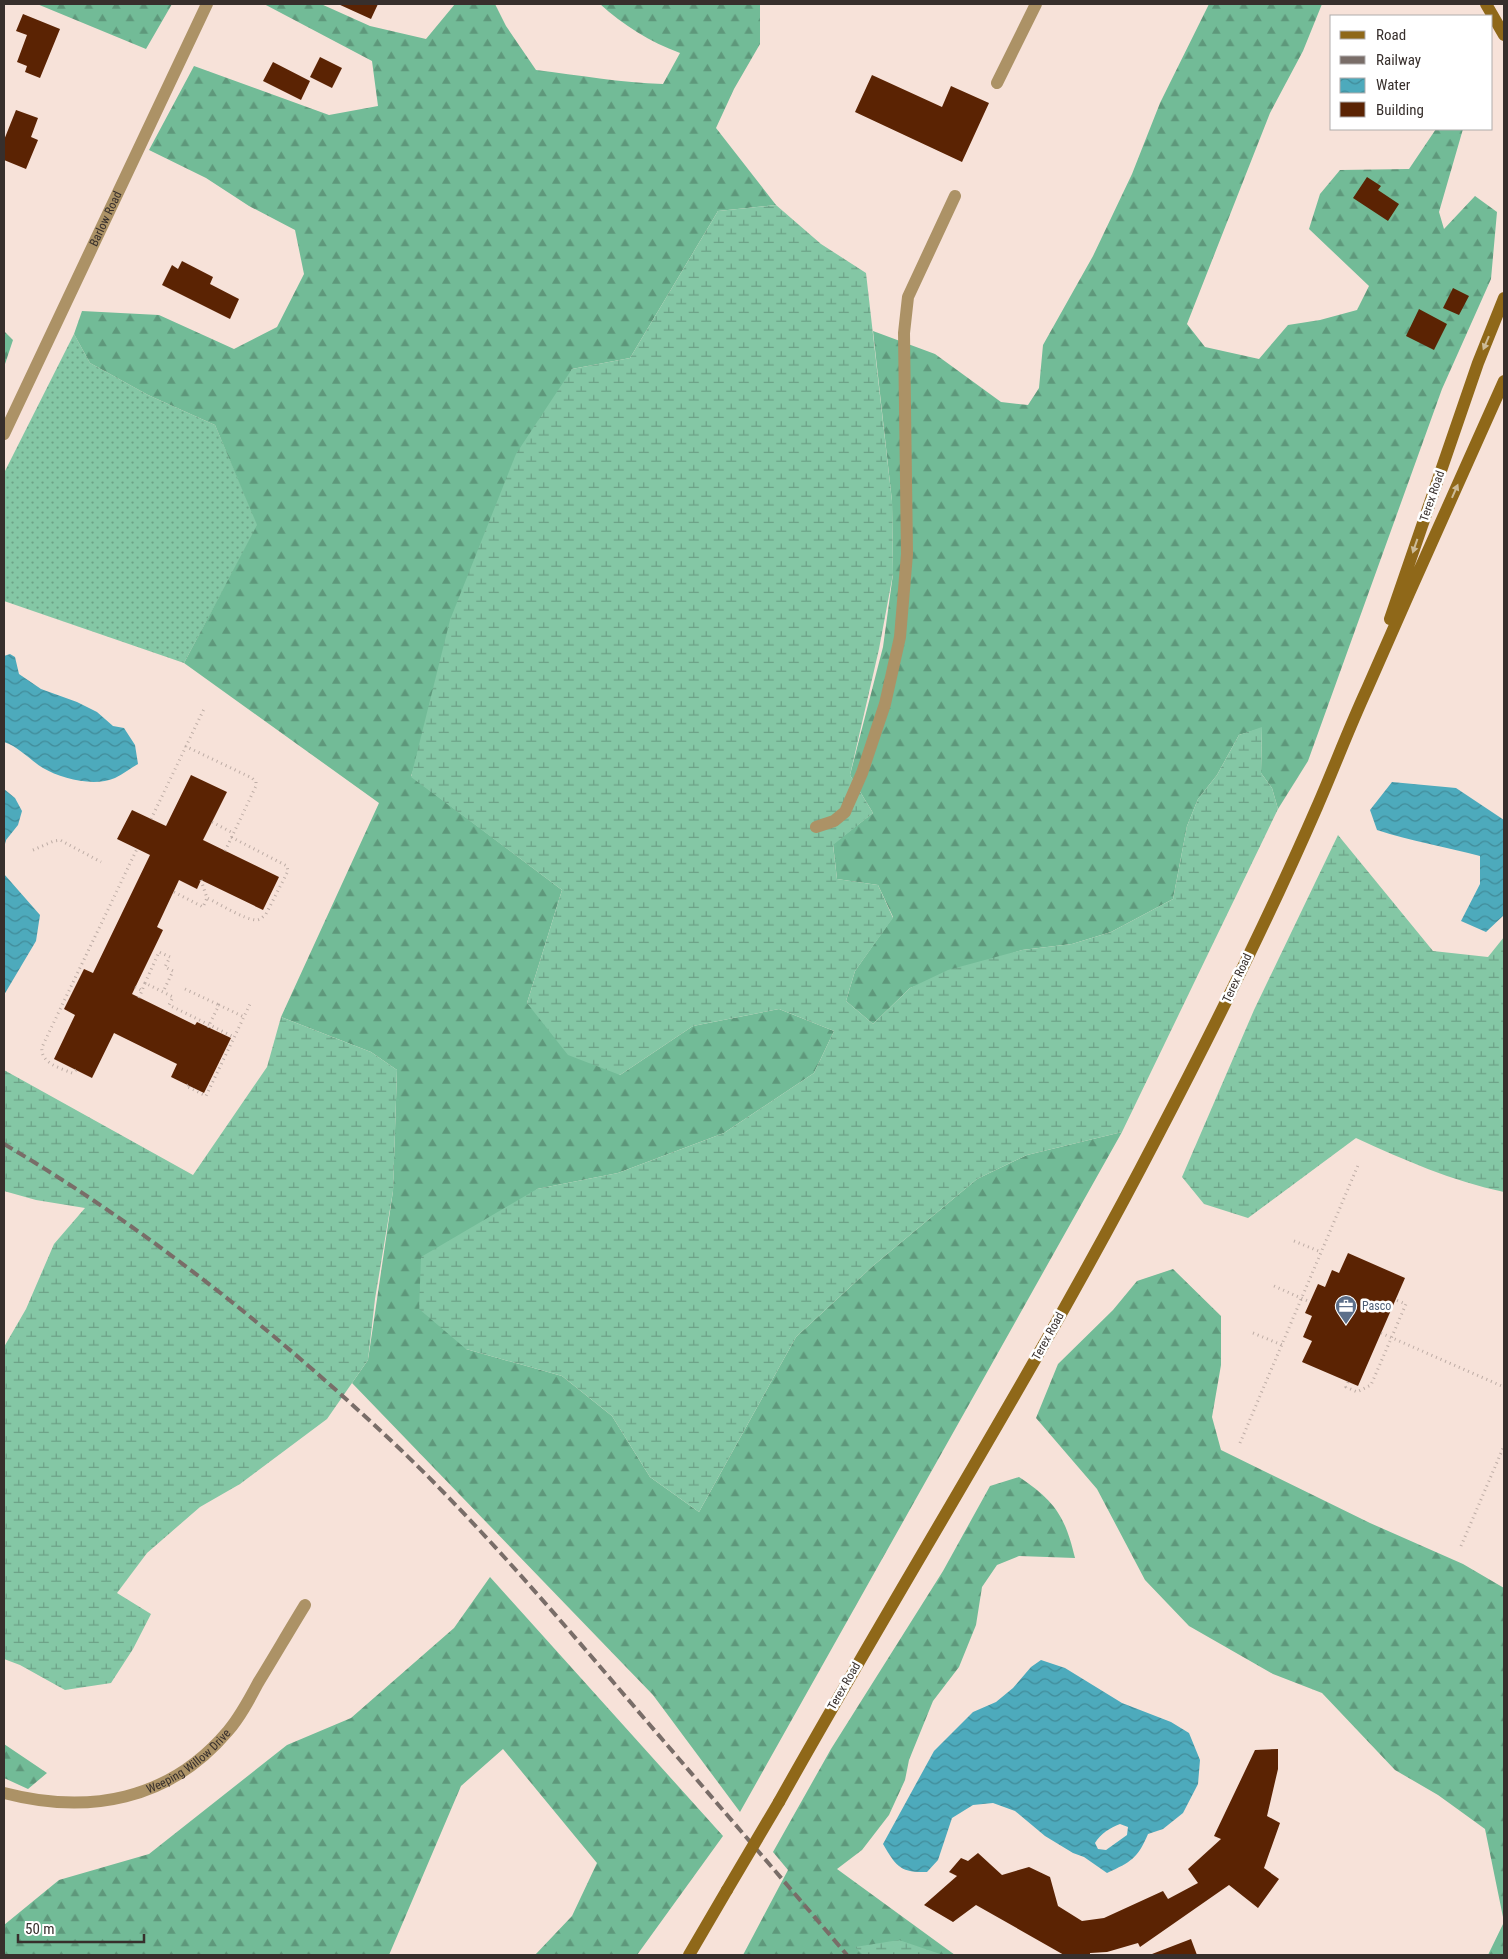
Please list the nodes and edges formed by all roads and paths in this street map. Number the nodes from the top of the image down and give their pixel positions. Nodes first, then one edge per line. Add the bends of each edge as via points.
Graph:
1 (207, 4) edge
2 (1036, 4) edge
3 (1486, 4) edge
4 (1492, 15) edge
5 (1493, 16) edge
6 (1504, 35) edge
7 (998, 83) dead end
8 (955, 196) dead end
9 (1504, 298) edge
10 (1504, 381) edge
11 (4, 434) edge
12 (1364, 695) junction
13 (204, 709) dead end
14 (185, 746) junction
15 (151, 819) dead end
16 (212, 822) dead end
17 (816, 827) dead end
18 (233, 833) junction
19 (231, 837) junction
20 (137, 849) dead end
21 (33, 850) dead end
22 (225, 851) dead end
23 (101, 862) dead end
24 (201, 880) dead end
25 (174, 892) dead end
26 (208, 898) junction
27 (145, 983) junction
28 (136, 987) dead end
29 (185, 988) dead end
30 (141, 990) junction
31 (163, 992) junction
32 (139, 998) dead end
33 (251, 1002) dead end
34 (219, 1004) junction
35 (244, 1017) junction
36 (209, 1026) junction
37 (234, 1037) junction
38 (76, 1070) dead end
39 (188, 1085) dead end
40 (1360, 1163) dead end
41 (1294, 1241) dead end
42 (1321, 1252) junction
43 (1274, 1286) dead end
44 (1301, 1299) junction
45 (1396, 1300) dead end
46 (1310, 1302) dead end
47 (1254, 1333) dead end
48 (1381, 1333) dead end
49 (1392, 1338) junction
50 (1282, 1345) junction
51 (1348, 1382) dead end
52 (1504, 1387) edge
53 (1240, 1443) dead end
54 (1504, 1446) edge
55 (1461, 1546) dead end
56 (305, 1605) dead end
57 (4, 1793) edge
58 (689, 1955) edge

1 - 11 street, Barlow Road
2 - 7 street
3 - 4 main road
5 - 6 main road
8 - 17 street via 908,297 904,342 908,554 900,636 887,694 862,773 845,812 834,821
9 -> 12 main road, Terex Road via 1478,363
12 -> 10 main road, Terex Road
12 - 58 main road, Terex Road, bridge via 1316,810 1230,995 1117,1214 1020,1388
13 - 14 path
14 - 15 path
14 - 18 path via 256,782
16 - 18 path
18 - 19 path
19 - 22 path
19 - 26 path via 282,863 288,871 262,918 247,917
20 - 38 path via 42,1047 44,1058 72,1073
21 - 23 path via 60,840
24 - 26 path
25 - 26 path via 203,907
27 - 30 path
27 - 31 path
27 - 31 path via 159,952 170,957 164,967 173,971
28 - 30 path
29 - 34 path
30 - 32 path
31 - 36 path via 173,997 169,1005
33 - 35 path
34 - 35 path
34 - 36 path
35 - 37 path
36 - 37 path
37 - 39 path via 206,1096
40 - 42 path
41 - 42 path
42 - 44 path
43 - 44 path
44 - 46 path
44 - 50 path
45 - 49 path via 1406,1304
47 - 50 path
48 - 49 path
49 - 51 path via 1371,1385 1357,1392 1346,1387
49 - 52 path
50 - 53 path
54 - 55 path
56 - 57 street, Weeping Willow Drive via 228,1730 206,1754 187,1768 144,1792 91,1803 31,1800

